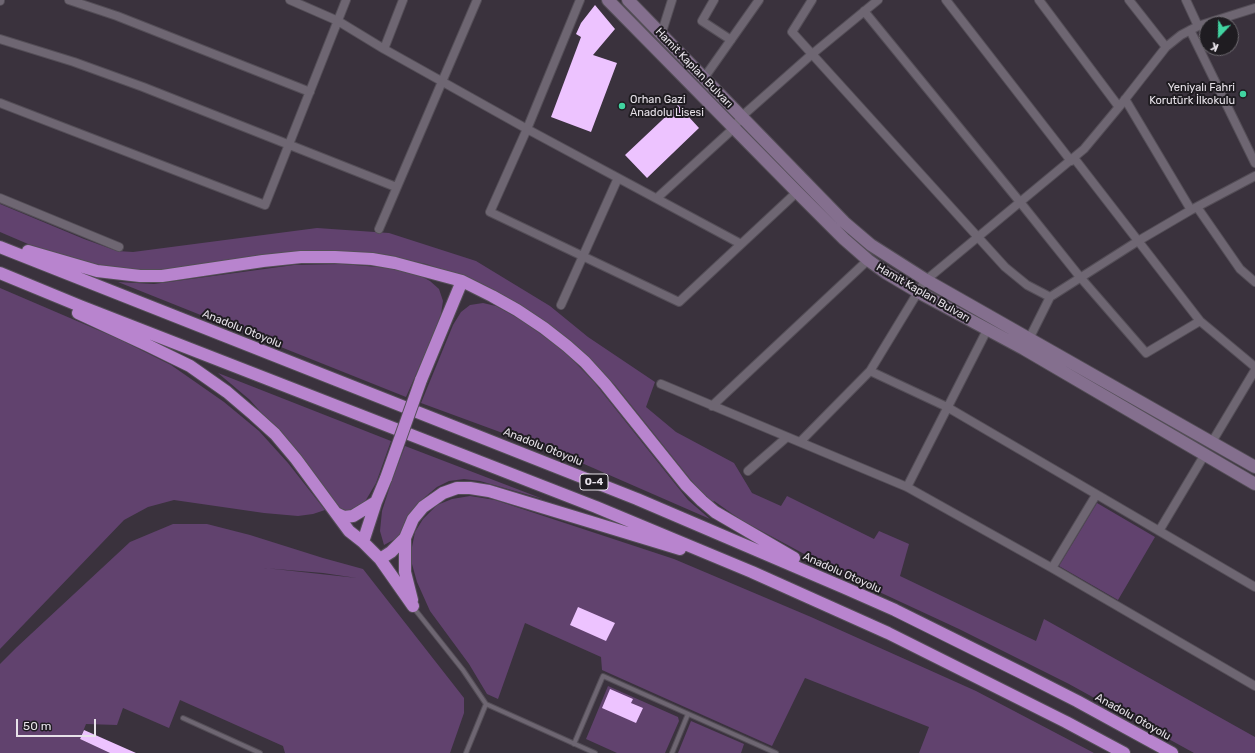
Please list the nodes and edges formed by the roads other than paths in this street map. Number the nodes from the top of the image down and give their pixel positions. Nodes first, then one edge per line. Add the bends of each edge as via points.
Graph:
1 (69, 0) edge
2 (290, 0) edge
3 (346, 0) edge
4 (403, 0) edge
5 (478, 0) edge
6 (580, 0) edge
7 (608, 0) edge
8 (628, 0) edge
9 (672, 0) edge
10 (714, 0) edge
11 (759, 0) edge
12 (812, 0) edge
13 (878, 0) edge
14 (946, 0) edge
15 (1040, 0) edge
16 (1129, 0) edge
17 (1186, 0) edge
18 (1255, 8) edge
19 (864, 11) junction
20 (338, 21) junction
21 (1198, 26) junction
22 (1190, 30) junction
23 (661, 35) junction
24 (0, 39) edge
25 (731, 40) junction
26 (1166, 47) junction
27 (384, 49) junction
28 (811, 55) junction
29 (704, 78) junction
30 (444, 81) junction
31 (310, 92) junction
32 (1125, 99) junction
33 (0, 103) edge
34 (1119, 107) junction
35 (741, 117) junction
36 (734, 128) junction
37 (527, 129) junction
38 (289, 144) junction
39 (1072, 160) junction
40 (1255, 163) edge
41 (1255, 176) edge
42 (618, 178) junction
43 (396, 187) junction
44 (797, 192) junction
45 (0, 198) edge
46 (656, 198) junction
47 (1020, 202) junction
48 (1194, 209) junction
49 (379, 229) dead end
50 (978, 238) junction
51 (1138, 242) junction
52 (0, 243) edge
53 (741, 244) junction
54 (0, 247) edge
55 (119, 247) dead end
56 (583, 256) junction
57 (868, 260) junction
58 (0, 273) edge
59 (1080, 277) junction
60 (0, 278) edge
61 (926, 280) junction
62 (462, 282) junction
63 (1255, 282) edge
64 (918, 292) junction
65 (1050, 298) junction
66 (561, 305) dead end
67 (1200, 321) junction
68 (987, 330) junction
69 (1029, 338) junction
70 (1024, 349) junction
71 (1255, 369) edge
72 (870, 371) junction
73 (661, 384) dead end
74 (712, 406) junction
75 (946, 407) junction
76 (787, 437) junction
77 (800, 442) junction
78 (1212, 442) junction
79 (1204, 454) junction
80 (1255, 467) edge
81 (748, 471) dead end
82 (1255, 484) edge
83 (907, 487) junction
84 (1096, 495) junction
85 (376, 502) junction
86 (336, 513) junction
87 (1159, 531) junction
88 (405, 538) junction
89 (363, 542) junction
90 (380, 559) junction
91 (1052, 568) junction
92 (752, 572) junction
93 (1255, 587) edge
94 (845, 588) junction
95 (413, 606) junction
96 (1255, 686) edge
97 (486, 704) junction
98 (688, 714) junction
99 (183, 718) dead end
100 (574, 744) junction
101 (260, 753) edge
102 (466, 753) edge
103 (595, 753) edge
104 (672, 753) edge
105 (776, 753) edge
106 (1124, 753) edge
107 (1172, 753) edge

1 - 31 street via 117,16
2 - 20 street
3 - 20 street
4 - 27 street
5 - 30 street
6 - 37 street
7 - 36 main road, Hamit Kaplan Bulvarı
8 - 23 main road, Hamit Kaplan Bulvarı
9 - 23 street
10 - 25 street via 702,21
11 - 25 street
12 - 28 street via 792,32
13 - 19 street
14 - 39 street
15 - 34 street
16 - 26 street
17 - 21 street
18 - 21 street
19 - 28 street
19 - 47 street
20 - 27 street
20 - 31 street
21 - 22 street
22 - 26 street
22 - 40 street
23 - 29 main road, Hamit Kaplan Bulvarı
24 - 38 street via 143,87
25 - 29 street
26 - 32 street
27 - 30 street
28 - 35 street
28 - 50 street
29 - 35 main road, Hamit Kaplan Bulvarı
30 - 37 street
30 - 43 street
31 - 38 street
32 - 34 street
32 - 48 street
33 - 38 street via 265,206
34 - 39 street via 1089,144
35 - 36 street
35 - 61 main road, Hamit Kaplan Bulvarı via 855,233 871,246
36 - 44 main road, Hamit Kaplan Bulvarı
36 - 46 street
37 - 42 street
37 - 56 street via 490,212
38 - 43 street
39 - 47 street
39 - 51 street
41 - 48 street
42 - 46 street
42 - 56 street
43 - 49 street
44 - 53 street
44 - 57 main road, Hamit Kaplan Bulvarı
45 - 55 street
46 - 53 street
47 - 50 street
47 - 59 street
48 - 51 street
48 - 63 street via 1240,269
50 - 61 street
50 - 65 street via 1005,267
51 - 59 street
51 - 67 street
52 - 62 highway via 97,271 140,276 162,276 301,257 335,257 395,263
53 - 56 street via 679,302
54 - 94 highway, Anadolu Otoyolu / O-4 via 637,499
56 - 66 street
57 - 64 main road, Hamit Kaplan Bulvarı
57 - 74 street
58 - 92 highway, O-4 via 596,507
59 - 65 street
59 - 67 street via 1146,353
60 - 86 highway via 190,366 227,392 275,434
61 - 64 street
61 - 69 main road, Hamit Kaplan Bulvarı
62 - 85 highway, bridge via 421,380
62 - 94 highway via 517,310 567,346 605,384 686,485 715,512
64 - 68 main road, Hamit Kaplan Bulvarı
64 - 72 street
65 - 69 street
67 - 71 street
68 - 70 main road, Hamit Kaplan Bulvarı
68 - 75 street
69 - 70 street
69 - 78 main road, Hamit Kaplan Bulvarı
70 - 79 main road, Hamit Kaplan Bulvarı
71 - 78 street
72 - 75 street
72 - 77 street
73 - 74 street
74 - 76 street
75 - 83 street
75 - 84 street
76 - 77 street
76 - 81 street
77 - 83 street
78 - 80 main road, Hamit Kaplan Bulvarı
79 - 82 main road, Hamit Kaplan Bulvarı
79 - 87 street
83 - 91 street
84 - 87 street
84 - 91 street
85 - 86 highway via 353,516 344,517
85 - 89 highway
86 - 89 highway via 349,531
87 - 93 street
88 - 90 highway
88 - 92 highway via 413,519 432,500 443,492 470,488 513,498
88 - 95 highway via 405,572
89 - 90 highway
90 - 95 highway
91 - 96 street
92 - 106 highway, O-4 via 888,632
94 - 107 highway, Anadolu Otoyolu / O-4 via 1022,673
95 - 97 lane
97 - 100 lane
97 - 102 lane
98 - 100 lane via 603,676
98 - 104 lane
98 - 105 lane
99 - 101 lane
100 - 103 lane

